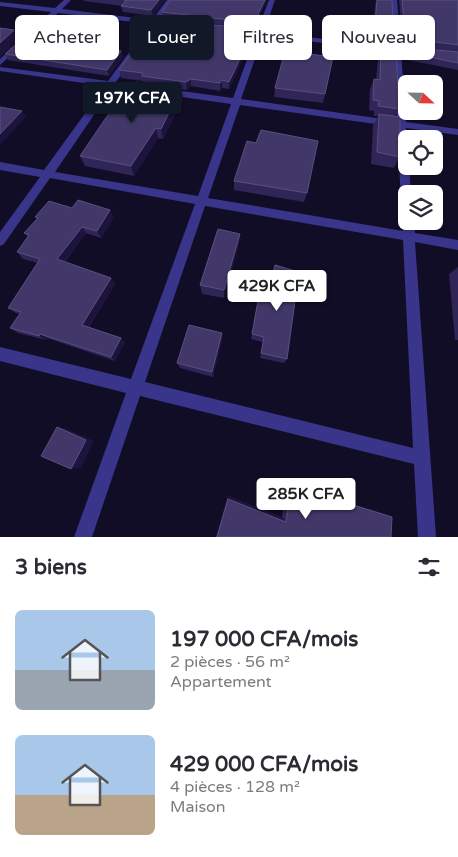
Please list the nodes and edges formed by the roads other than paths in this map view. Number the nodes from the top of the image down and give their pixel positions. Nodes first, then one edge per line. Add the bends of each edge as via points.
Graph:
1 (68, 0) edge
2 (170, 0) edge
3 (272, 0) edge
4 (394, 0) edge
5 (0, 4) edge
6 (56, 11) junction
7 (160, 15) edge
8 (267, 15) edge
9 (395, 15) edge
10 (129, 19) edge
11 (129, 59) edge
12 (251, 60) edge
13 (398, 60) edge
14 (0, 63) edge
15 (0, 69) edge
16 (111, 84) junction
17 (236, 102) junction
18 (402, 124) junction
19 (458, 132) edge
20 (0, 166) edge
21 (48, 174) junction
22 (405, 185) edge
23 (201, 201) junction
24 (409, 230) edge
25 (409, 237) junction
26 (0, 241) edge
27 (458, 245) edge
28 (0, 354) edge
29 (136, 388) junction
30 (422, 458) junction
31 (83, 537) edge
32 (427, 537) edge

1 - 6 street
2 - 7 street
3 - 8 street
4 - 9 street
5 - 6 street
6 - 10 street
6 - 14 street
11 - 16 street
12 - 17 street
13 - 18 street
15 - 16 street
16 - 17 street
16 - 21 street
17 - 18 street
17 - 23 street
18 - 19 street
18 - 22 street
20 - 21 street
21 - 23 street
21 - 26 street
23 - 25 street
23 - 29 street
24 - 25 street
25 - 27 street
25 - 30 street
28 - 29 street
29 - 30 street
29 - 31 street
30 - 32 street

